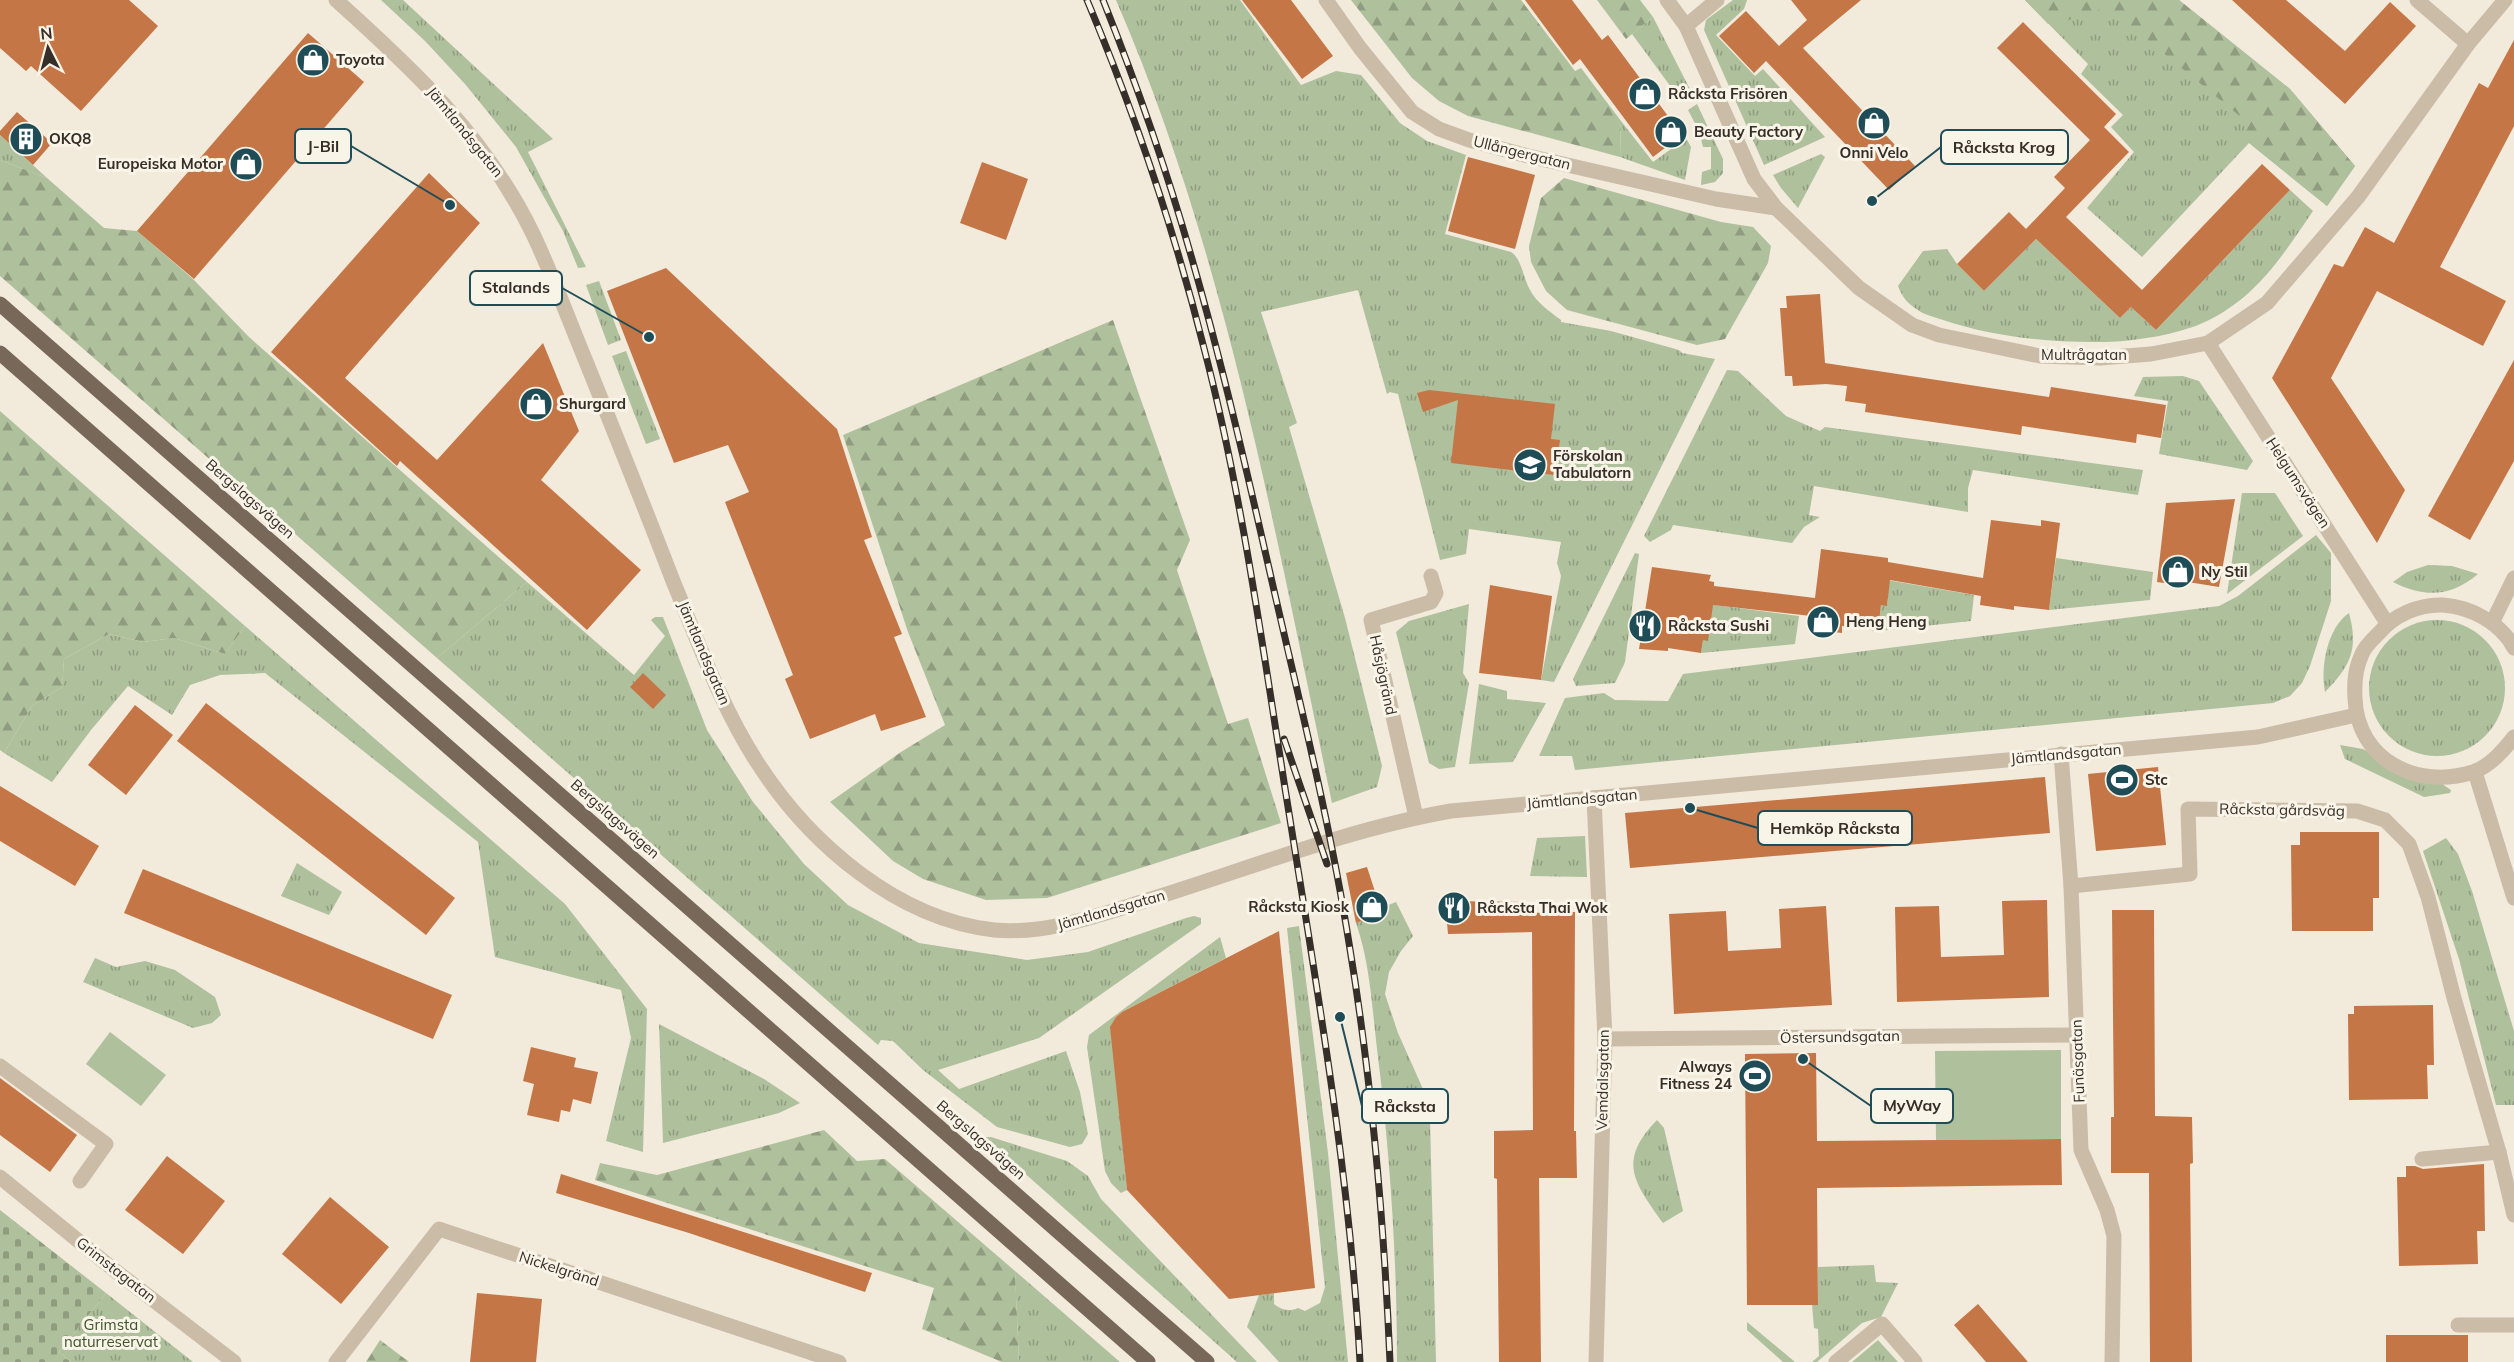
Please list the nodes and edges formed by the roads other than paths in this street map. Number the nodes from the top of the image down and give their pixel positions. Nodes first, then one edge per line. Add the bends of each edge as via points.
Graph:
1 (336, 0) edge
2 (1326, 0) edge
3 (1666, 0) edge
4 (1717, 0) edge
5 (2418, 0) edge
6 (2505, 0) edge
7 (1686, 26) junction
8 (2468, 44) junction
9 (1776, 208) junction
10 (0, 304) edge
11 (2208, 343) junction
12 (0, 353) edge
13 (1431, 576) dead end
14 (2514, 578) edge
15 (2387, 623) junction
16 (2492, 623) junction
17 (2514, 648) edge
18 (2356, 715) junction
19 (2514, 737) edge
20 (2061, 754) junction
21 (2475, 772) junction
22 (1594, 798) junction
23 (1416, 817) junction
24 (2071, 886) junction
25 (2514, 898) edge
26 (2076, 1035) junction
27 (1605, 1039) junction
28 (0, 1066) edge
29 (2499, 1152) junction
30 (2422, 1159) dead end
31 (0, 1177) edge
32 (80, 1180) dead end
33 (2514, 1215) edge
34 (2458, 1325) dead end
35 (2514, 1325) edge
36 (234, 1362) edge
37 (336, 1362) edge
38 (838, 1362) edge
39 (1148, 1362) edge
40 (1207, 1362) edge
41 (1596, 1362) edge
42 (1836, 1362) edge
43 (1916, 1362) edge
44 (2112, 1362) edge

1 - 23 street, Jämtlandsgatan via 439,96 497,168 532,233 734,723 790,808 835,853 886,890 941,920 996,930 1056,927
2 - 9 street, Ullångergatan via 1412,112 1438,129 1528,156 1716,199
3 - 7 street, Multrågatan
4 - 7 street
5 - 8 street
6 - 8 street, Multrågatan
7 - 9 street, Multrågatan via 1754,180
8 - 11 street, Multrågatan via 2358,197 2267,303
9 - 11 street, Multrågatan via 1859,288 1912,325 1939,335 2040,356 2100,358 2151,354
10 - 40 main road, Bergslagsvägen
11 - 15 street, Helgumsvägen
12 - 39 main road
13 - 23 street, Håsjögränd via 1436,593 1431,602 1371,620
14 - 16 street
15 - 16 street via 2410,610 2441,605 2466,609
15 - 18 street via 2362,652 2354,676
16 - 17 street
18 - 20 street, Jämtlandsgatan via 2258,737
18 - 21 street via 2366,738 2387,762 2408,773 2438,779
19 - 21 street via 2499,756
20 - 22 street, Jämtlandsgatan
20 - 24 street, Funäsgatan
21 - 25 street
22 - 23 street, Jämtlandsgatan
22 - 27 street, Vemdalsgatan
24 - 26 street, Funäsgatan
24 - 29 street, Råcksta gårdsväg via 2190,874 2188,809 2357,811 2385,820 2409,844 2428,897
26 - 27 street, Östersundsgatan
26 - 44 street, Funäsgatan via 2081,1150 2114,1236
27 - 41 street, Vemdalsgatan
28 - 32 street via 106,1144
29 - 30 street
29 - 33 street, Råcksta gårdsväg
31 - 36 street, Grimstagatan
34 - 35 street
37 - 38 street, Nickelgränd via 439,1229
42 - 43 street via 1882,1324

